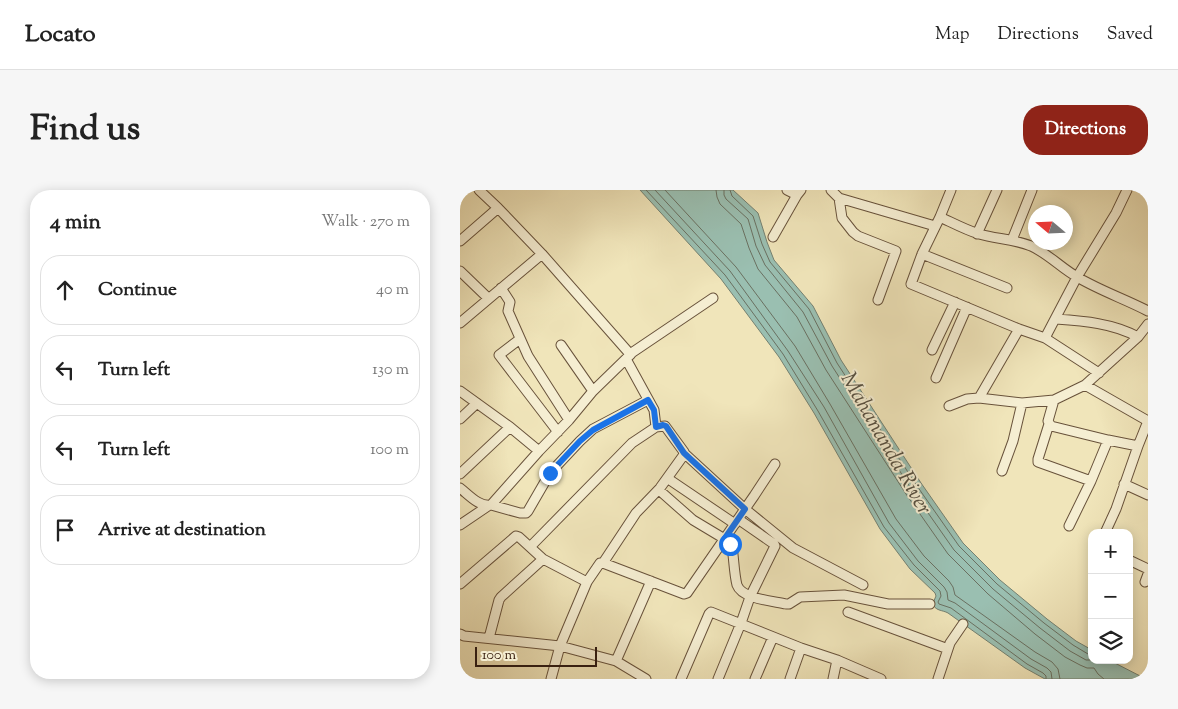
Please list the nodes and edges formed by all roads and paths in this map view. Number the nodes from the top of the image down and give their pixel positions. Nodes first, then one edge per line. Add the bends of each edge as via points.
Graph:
1 (480, 190) edge
2 (787, 190) edge
3 (831, 190) edge
4 (951, 190) edge
5 (997, 190) edge
6 (1032, 190) edge
7 (1127, 190) edge
8 (799, 192) edge
9 (839, 198) junction
10 (498, 208) junction
11 (940, 218) junction
12 (935, 226) junction
13 (977, 234) junction
14 (462, 237) edge
15 (774, 238) dead end
16 (1012, 240) junction
17 (542, 254) junction
18 (922, 254) junction
19 (460, 271) edge
20 (1077, 277) junction
21 (501, 288) junction
22 (1007, 288) dead end
23 (488, 298) junction
24 (713, 298) dead end
25 (878, 300) dead end
26 (956, 302) junction
27 (967, 307) junction
28 (1148, 311) edge
29 (462, 318) edge
30 (1055, 319) junction
31 (1148, 324) edge
32 (1019, 329) junction
33 (1138, 337) junction
34 (1045, 338) junction
35 (520, 339) junction
36 (561, 345) dead end
37 (932, 350) dead end
38 (629, 357) junction
39 (1099, 373) junction
40 (936, 378) dead end
41 (1085, 385) junction
42 (460, 391) edge
43 (593, 391) junction
44 (979, 398) junction
45 (648, 400) junction
46 (1054, 400) junction
47 (477, 403) junction
48 (1022, 403) junction
49 (949, 406) dead end
50 (460, 419) edge
51 (569, 420) junction
52 (1148, 421) edge
53 (1049, 424) junction
54 (510, 427) junction
55 (656, 427) junction
56 (558, 432) junction
57 (1108, 440) junction
58 (1138, 446) junction
59 (539, 451) junction
60 (684, 453) junction
61 (775, 464) dead end
62 (1002, 471) dead end
63 (460, 474) edge
64 (667, 478) junction
65 (1091, 482) junction
66 (1124, 484) junction
67 (460, 488) edge
68 (659, 490) junction
69 (1148, 495) edge
70 (489, 505) junction
71 (745, 509) junction
72 (736, 522) junction
73 (460, 525) edge
74 (1069, 526) dead end
75 (1107, 529) edge
76 (725, 538) junction
77 (530, 547) junction
78 (543, 559) junction
79 (1133, 562) edge
80 (603, 563) junction
81 (1148, 569) edge
82 (651, 581) junction
83 (587, 582) junction
84 (460, 584) edge
85 (863, 585) dead end
86 (750, 597) junction
87 (930, 604) dead end
88 (848, 612) dead end
89 (741, 623) junction
90 (963, 624) dead end
91 (460, 634) edge
92 (773, 637) junction
93 (489, 638) junction
94 (560, 646) junction
95 (801, 648) junction
96 (948, 649) junction
97 (838, 660) junction
98 (616, 661) junction
99 (551, 679) edge
100 (646, 679) edge
101 (680, 679) edge
102 (718, 679) edge
103 (755, 679) edge
104 (790, 679) edge
105 (833, 679) edge
106 (881, 679) edge
107 (938, 679) edge

1 - 10 street
2 - 8 street
3 - 9 street
4 - 11 street
5 - 13 street
6 - 16 street
7 - 20 street
8 - 15 street
9 - 12 street
9 - 25 street via 842,218 852,232 896,251
10 - 14 street
10 - 17 street
11 - 12 street
11 - 13 street
12 - 18 street
13 - 16 street
16 - 20 street via 1032,246
17 - 21 street
17 - 38 street
18 - 22 street
18 - 26 street via 911,284
19 - 23 street
20 - 28 street
20 - 30 street
21 - 23 street
21 - 35 street via 510,302 508,310
23 - 29 street
24 - 38 street
26 - 27 street
26 - 37 street
27 - 32 street
27 - 40 street
30 - 33 street via 1118,328
30 - 34 street
31 - 33 street
32 - 34 street
32 - 44 street
33 - 39 street
34 - 39 street
35 - 51 street
35 - 56 street via 499,355
36 - 43 street
38 - 43 street
38 - 45 street
39 - 41 street
41 - 46 street
41 - 52 street
42 - 47 street
43 - 51 street
44 - 48 street
44 - 49 street
45 - 55 street via 654,410
45 - 70 street via 593,430 580,441 550,473 526,513
46 - 48 street
46 - 53 street
47 - 50 street
47 - 54 street
48 - 62 street
51 - 56 street
52 - 58 street
53 - 57 street
53 - 65 street via 1038,462
54 - 59 street
54 - 63 street
55 - 60 street via 666,426
55 - 77 street via 632,444
56 - 59 street
57 - 58 street
57 - 65 street
58 - 66 street
59 - 70 street
60 - 64 street
60 - 71 street
61 - 71 street
64 - 68 street
64 - 72 street
65 - 74 street
66 - 69 street
66 - 75 street
67 - 70 street via 480,503
68 - 76 street via 693,520
68 - 80 street via 636,513
70 - 73 street
71 - 72 street
71 - 85 street via 793,548
72 - 76 street
72 - 86 street via 775,545
76 - 82 street via 687,593
76 - 86 street via 732,547 738,587
77 - 78 street
77 - 84 street via 516,536
78 - 83 street
78 - 93 street via 499,600
79 - 81 street
80 - 82 street
80 - 83 street
82 - 98 street
83 - 94 street
86 - 87 street via 788,604 800,597 844,595 888,604
86 - 89 street
88 - 96 street
89 - 92 street
89 - 101 street via 710,612
89 - 102 street
90 - 96 street
91 - 93 street
92 - 95 street
92 - 103 street
93 - 94 street
94 - 98 street
94 - 99 street
95 - 97 street
95 - 104 street
96 - 107 street
97 - 105 street
97 - 106 street
98 - 100 street

